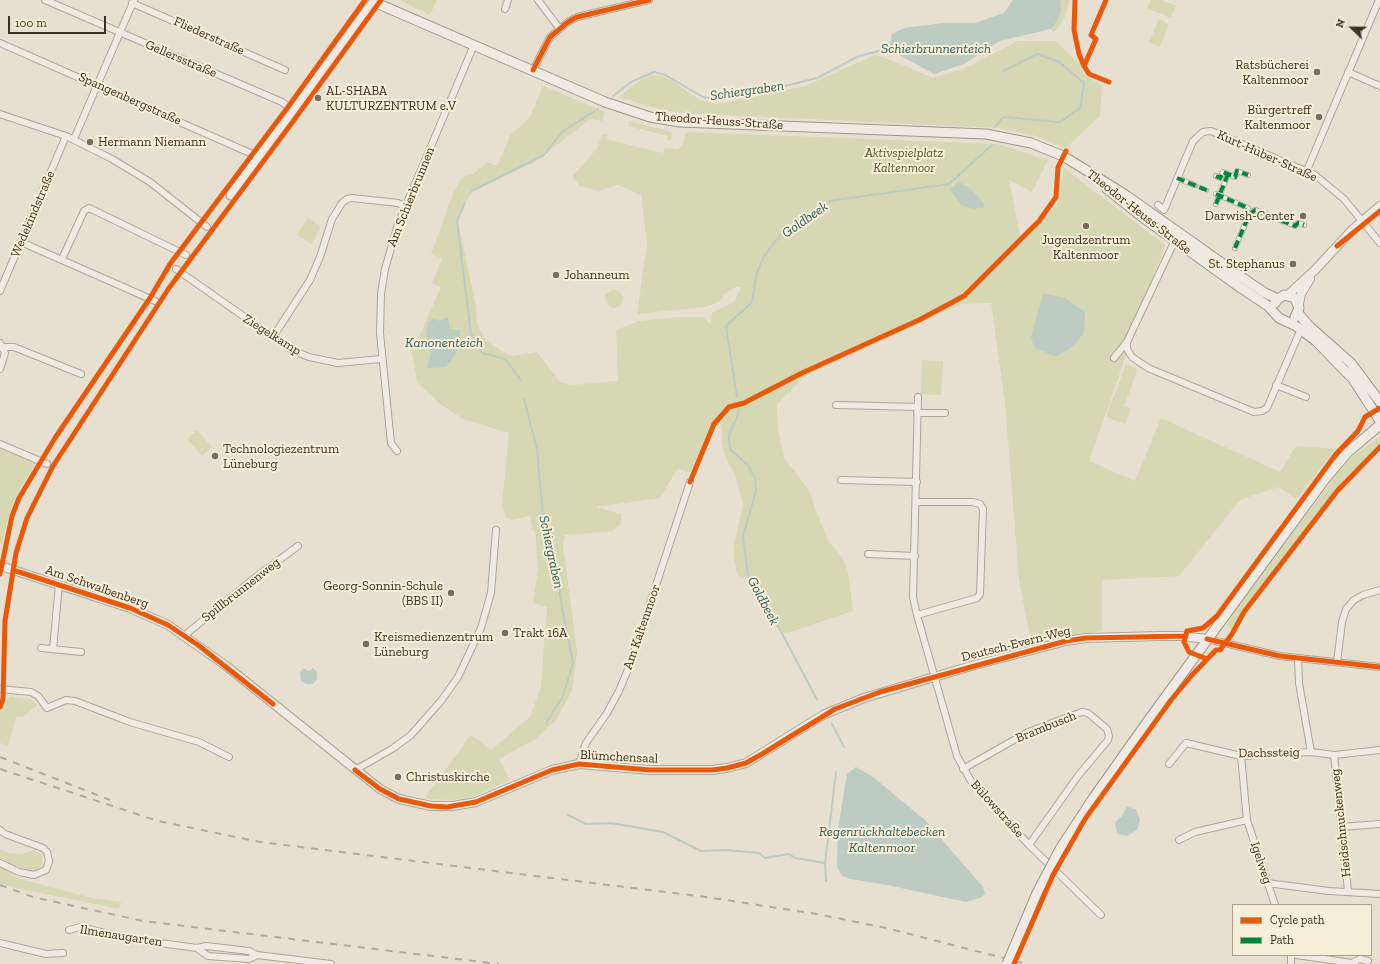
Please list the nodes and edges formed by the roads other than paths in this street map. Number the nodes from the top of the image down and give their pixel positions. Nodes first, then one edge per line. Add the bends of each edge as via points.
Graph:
1 (45, 0) edge
2 (508, 0) edge
3 (538, 0) edge
4 (649, 0) edge
5 (1379, 0) edge
6 (133, 1) edge
7 (373, 1) edge
8 (505, 9) dead end
9 (559, 28) junction
10 (119, 33) junction
11 (0, 43) edge
12 (474, 45) junction
13 (285, 70) dead end
14 (533, 70) junction
15 (1348, 72) junction
16 (96, 84) junction
17 (1380, 86) edge
18 (293, 111) junction
19 (0, 114) edge
20 (66, 136) junction
21 (74, 139) junction
22 (259, 157) junction
23 (1307, 170) junction
24 (1228, 174) junction
25 (1216, 176) dead end
26 (1248, 176) dead end
27 (1177, 178) junction
28 (1194, 185) tunnel mouth
29 (231, 195) dead end
30 (1218, 195) junction
31 (1216, 204) dead end
32 (1158, 205) dead end
33 (405, 206) junction
34 (1380, 206) edge
35 (1380, 211) edge
36 (1249, 215) junction
37 (1363, 222) junction
38 (1304, 225) dead end
39 (207, 227) dead end
40 (1176, 236) junction
41 (21, 242) junction
42 (1380, 243) edge
43 (1236, 248) dead end
44 (186, 255) dead end
45 (62, 259) junction
46 (176, 269) dead end
47 (1315, 270) junction
48 (0, 291) edge
49 (1288, 295) junction
50 (1278, 299) junction
51 (155, 301) dead end
52 (1298, 308) junction
53 (1275, 312) junction
54 (1285, 320) junction
55 (1301, 329) junction
56 (273, 337) junction
57 (1127, 342) junction
58 (2, 345) edge
59 (1114, 358) dead end
60 (382, 359) junction
61 (0, 369) edge
62 (81, 374) dead end
63 (1276, 385) junction
64 (918, 397) dead end
65 (1306, 397) dead end
66 (1380, 402) edge
67 (836, 405) dead end
68 (917, 410) junction
69 (945, 413) dead end
70 (1380, 421) edge
71 (1380, 425) edge
72 (0, 444) edge
73 (397, 451) dead end
74 (47, 464) dead end
75 (841, 480) dead end
76 (690, 482) dead end
77 (917, 482) junction
78 (917, 502) junction
79 (496, 530) dead end
80 (298, 546) dead end
81 (868, 554) dead end
82 (915, 556) junction
83 (7, 568) dead end
84 (58, 584) junction
85 (1380, 590) edge
86 (917, 616) junction
87 (185, 635) junction
88 (1207, 639) junction
89 (41, 648) dead end
90 (53, 649) junction
91 (81, 652) dead end
92 (1298, 658) junction
93 (1337, 662) junction
94 (1380, 667) edge
95 (934, 676) junction
96 (0, 689) edge
97 (880, 692) joint
98 (1380, 750) edge
99 (1311, 752) junction
100 (1334, 755) junction
101 (1241, 756) junction
102 (229, 757) dead end
103 (579, 764) junction
104 (1169, 764) dead end
105 (964, 769) junction
106 (355, 770) junction
107 (1247, 820) junction
108 (1380, 824) edge
109 (1341, 827) junction
110 (0, 830) edge
111 (1179, 840) dead end
112 (1029, 844) junction
113 (0, 863) edge
114 (1267, 882) junction
115 (1348, 891) junction
116 (1380, 894) edge
117 (1275, 904) edge
118 (1101, 915) dead end
119 (69, 930) dead end
120 (0, 943) edge
121 (197, 948) junction
122 (63, 953) dead end
123 (257, 955) junction
124 (1303, 956) edge
125 (1368, 961) dead end
126 (332, 964) edge
127 (1007, 964) edge

1 - 10 street, Gellersstraße
2 - 8 street
3 - 9 street
4 - 9 street via 577,17
5 - 15 street
6 - 10 street
6 - 13 street, Fliederstraße
7 - 12 main road, Theodor-Heuss-Straße
7 - 18 main road
9 - 14 street via 545,45
10 - 16 street
10 - 18 street, Gellersstraße via 282,102
11 - 16 street, Spangenbergstraße
12 - 14 main road, Theodor-Heuss-Straße
12 - 33 street, Am Schierbrunnen
14 - 40 main road, Theodor-Heuss-Straße via 605,102 665,120 986,134 1015,139 1048,149 1081,167 1122,202
15 - 17 street
15 - 23 street
16 - 21 street
16 - 22 street, Spangenbergstraße
18 - 22 main road
19 - 20 street
20 - 21 street
20 - 41 street, Wedekindstraße
21 - 39 street via 150,182
22 - 29 main road
23 - 27 street, Kurt-Huber-Straße via 1211,131 1203,132 1193,141
23 - 37 street, Kurt-Huber-Straße via 1336,191
24 - 25 street via 1223,172 1220,178
24 - 26 street via 1235,177 1237,171
24 - 30 street
27 - 28 street
27 - 32 street, Kurt-Huber-Straße via 1164,210
30 - 31 street
30 - 36 street via 1248,208 1246,213
33 - 56 street via 352,198 342,203 332,219 310,280
33 - 60 street, Am Schierbrunnen via 389,250 382,285
34 - 37 street
35 - 37 street
36 - 38 street via 1255,210 1295,226 1298,223
36 - 43 street
37 - 42 street, Kurt-Huber-Straße
37 - 47 street
40 - 50 main road, Theodor-Heuss-Straße via 1265,294
40 - 53 main road, Theodor-Heuss-Straße
40 - 57 street
41 - 45 street
41 - 48 street, Wedekindstraße
44 - 45 street via 90,208 84,211
45 - 51 street
46 - 56 street, Ziegelkamp
47 - 49 street
47 - 52 street via 1301,294
49 - 50 main road
49 - 52 main road via 1295,298
50 - 53 main road via 1275,302
52 - 54 main road via 1293,319
52 - 66 main road via 1308,325 1351,363
53 - 54 main road, Theodor-Heuss-Straße via 1279,318
54 - 55 main road, Theodor-Heuss-Straße
55 - 63 street
55 - 70 main road, Theodor-Heuss-Straße via 1349,374
56 - 60 street, Ziegelkamp via 292,350 321,361 338,363
57 - 59 street
57 - 63 street via 1127,349 1132,357 1148,368 1254,412 1267,408
58 - 61 street via 4,359
58 - 62 street via 14,347
60 - 73 street, Am Schierbrunnen via 391,443
63 - 65 street
64 - 68 street, Bülowstraße
67 - 68 street
68 - 69 street
68 - 77 street, Bülowstraße
71 - 88 main road via 1336,465
72 - 74 street
75 - 77 street
76 - 103 street, Am Kaltenmoor via 629,667 607,713 586,743
77 - 78 street, Bülowstraße
78 - 82 street, Bülowstraße
78 - 86 street via 973,502 980,504 983,509 980,594 977,598
79 - 106 street via 491,593 480,628 461,670 441,701 411,734 392,749
80 - 87 street, Spillbrunnenweg
81 - 82 street
82 - 86 street, Bülowstraße via 913,597
83 - 84 street, Am Schwalbenberg
84 - 87 street, Am Schwalbenberg via 130,608
84 - 90 street
85 - 93 street via 1359,597 1346,609
86 - 95 street, Bülowstraße
87 - 106 street, Am Schwalbenberg
88 - 92 street, Deutsch-Evern-Weg via 1262,653
88 - 95 street, Deutsch-Evern-Weg via 1181,636 1080,639 1047,645
88 - 127 main road, bridge via 1060,849 1037,893
89 - 90 street
90 - 91 street
92 - 93 street, Deutsch-Evern-Weg
92 - 99 street via 1299,683
93 - 94 street, Deutsch-Evern-Weg
95 - 97 street, Deutsch-Evern-Weg
95 - 105 street, Bülowstraße via 957,756
96 - 102 street via 31,692 38,696 47,708 66,700 75,701 130,722 199,742
97 - 103 street, Blümchensaal via 835,709 746,763 727,768 650,770
98 - 100 street, Dachssteig
99 - 100 street, Dachssteig
99 - 101 street, Dachssteig
100 - 109 street, Heidschnuckenweg
101 - 104 street, Dachssteig via 1186,743
101 - 107 street, Igelweg
103 - 106 street, Blümchensaal via 552,770 476,802 447,807 399,799 380,789
105 - 112 street, Bülowstraße via 971,781
105 - 112 street, Brambusch via 1028,732 1082,712 1088,713 1107,729 1108,740 1078,776
107 - 111 street via 1195,832
107 - 114 street, Igelweg
108 - 109 street
109 - 115 street, Heidschnuckenweg
110 - 113 street via 4,834 43,848 49,861 46,870 34,875 19,872
112 - 118 street, Bülowstraße
114 - 115 street
114 - 117 street, Igelweg
115 - 116 street
119 - 121 street, Ilmenaugarten via 80,927
120 - 122 street via 46,954
121 - 123 street, Ilmenaugarten via 210,946 249,951
121 - 123 street, Ilmenaugarten via 208,956 249,959
123 - 126 street, Ilmenaugarten
124 - 125 street via 1352,963

